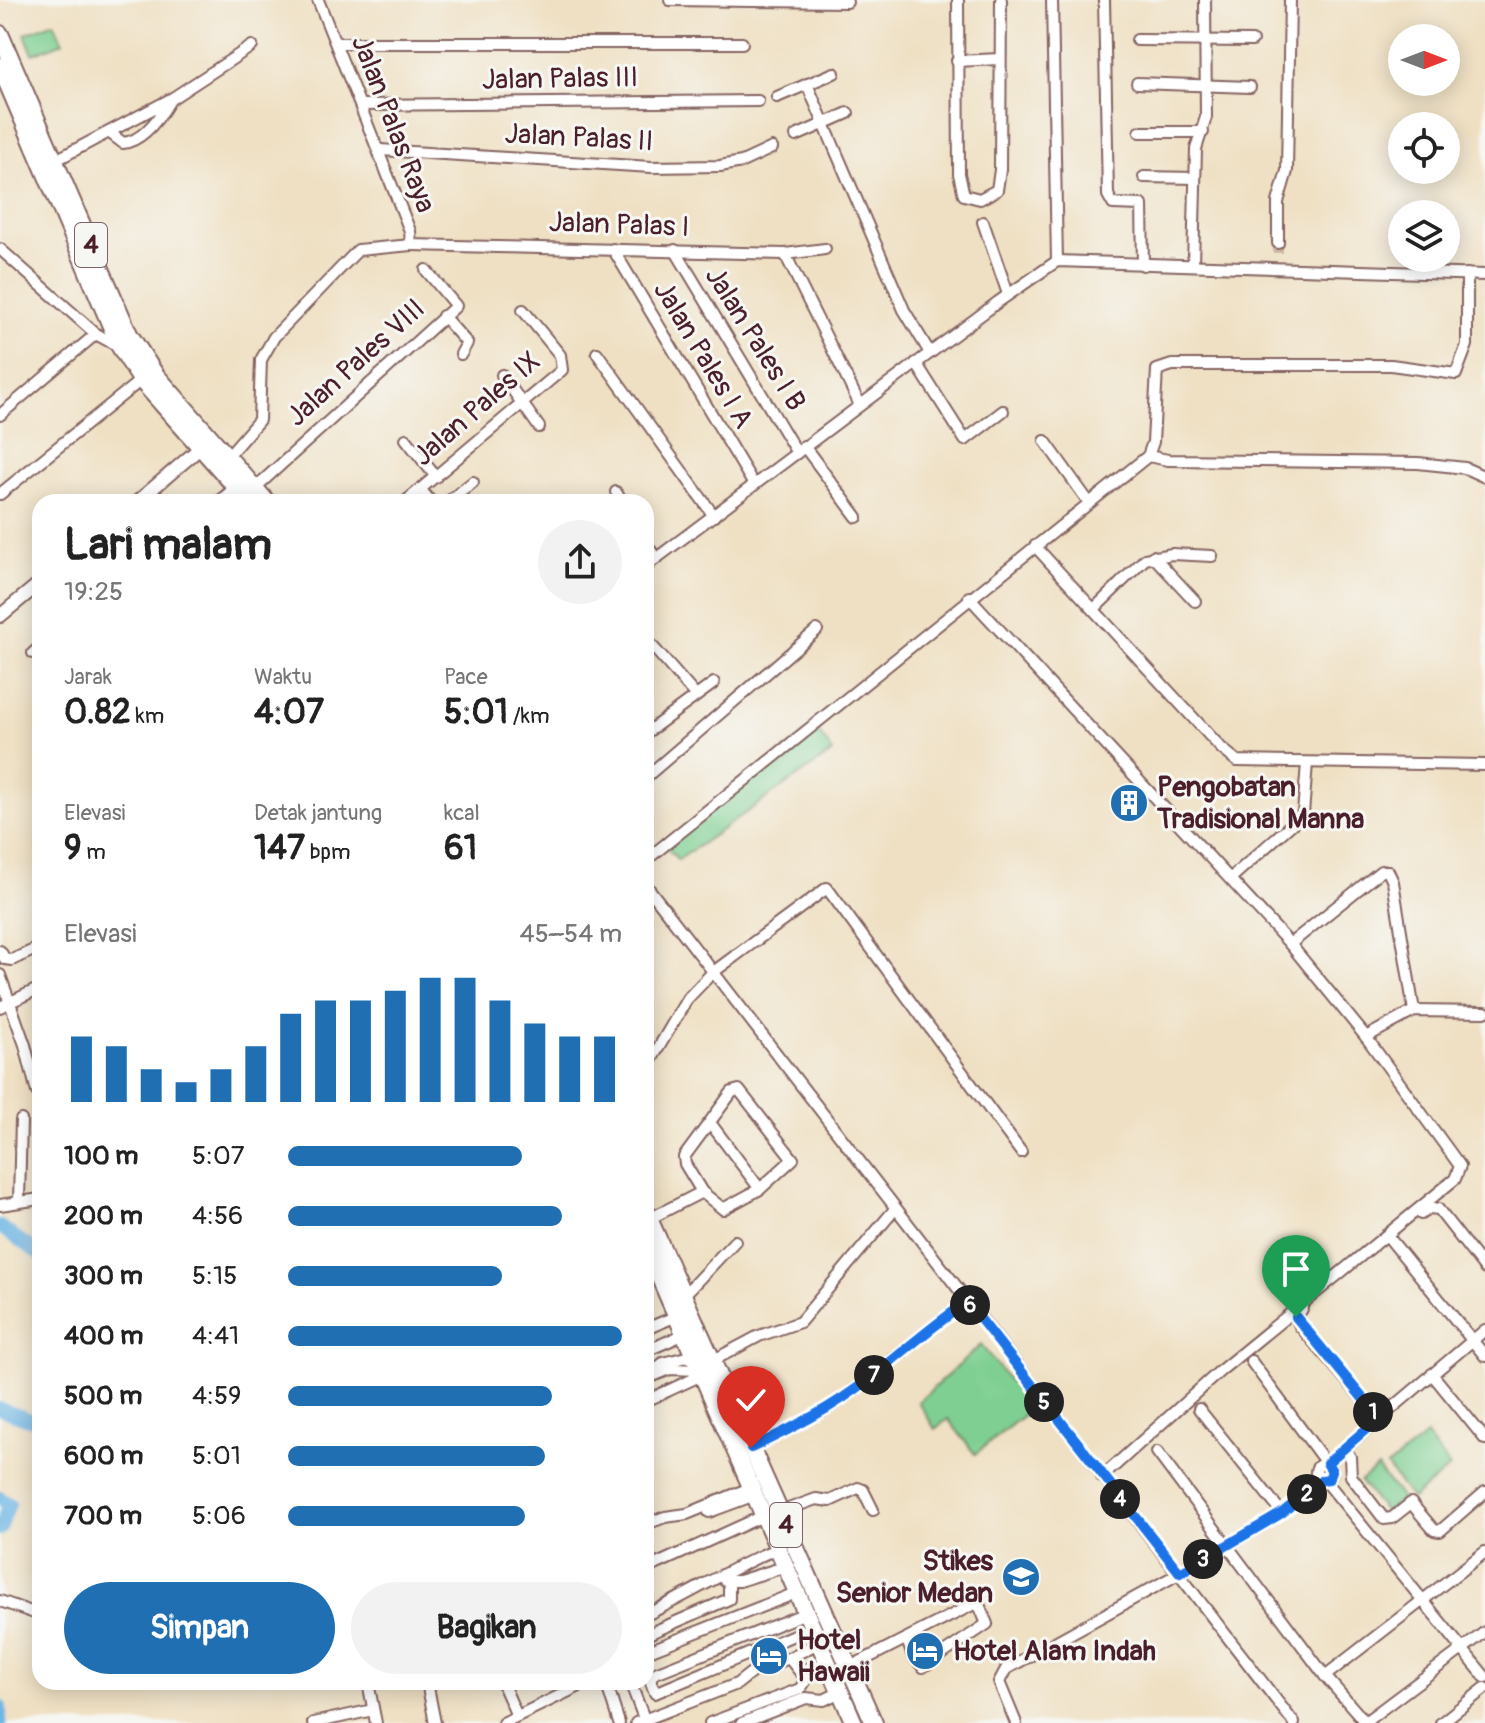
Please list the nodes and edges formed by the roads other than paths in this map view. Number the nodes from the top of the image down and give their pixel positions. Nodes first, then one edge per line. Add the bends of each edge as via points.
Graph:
1 (318, 0) edge
2 (670, 0) edge
3 (958, 0) edge
4 (1001, 0) edge
5 (1052, 0) edge
6 (1104, 0) edge
7 (1205, 0) edge
8 (1290, 0) edge
9 (847, 2) edge
10 (0, 34) edge
11 (1137, 40) dead end
12 (1205, 40) junction
13 (1252, 41) dead end
14 (336, 43) junction
15 (742, 43) dead end
16 (252, 46) dead end
17 (1000, 59) junction
18 (957, 61) junction
19 (0, 66) edge
20 (834, 73) dead end
21 (1137, 83) dead end
22 (807, 84) junction
23 (1206, 85) junction
24 (1250, 87) dead end
25 (777, 97) dead end
26 (171, 99) junction
27 (758, 101) dead end
28 (362, 105) junction
29 (848, 113) dead end
30 (824, 124) junction
31 (1140, 132) dead end
32 (1203, 132) junction
33 (110, 133) junction
34 (796, 136) dead end
35 (772, 148) dead end
36 (380, 150) junction
37 (56, 160) junction
38 (1144, 177) dead end
39 (1195, 178) junction
40 (983, 222) dead end
41 (1278, 243) tunnel mouth
42 (411, 245) junction
43 (0, 249) edge
44 (613, 249) junction
45 (825, 249) dead end
46 (675, 250) junction
47 (785, 254) junction
48 (1057, 261) junction
49 (1143, 265) junction
50 (1193, 265) junction
51 (426, 270) dead end
52 (1467, 274) junction
53 (1485, 275) edge
54 (1008, 294) junction
55 (523, 310) dead end
56 (443, 316) junction
57 (96, 334) junction
58 (120, 347) junction
59 (597, 353) dead end
60 (930, 353) junction
61 (461, 354) dead end
62 (916, 363) junction
63 (502, 375) dead end
64 (141, 380) junction
65 (523, 404) junction
66 (860, 405) junction
67 (1003, 411) dead end
68 (0, 415) edge
69 (539, 427) dead end
70 (406, 439) dead end
71 (1045, 441) dead end
72 (206, 443) junction
73 (801, 449) junction
74 (1148, 456) junction
75 (227, 457) junction
76 (436, 477) junction
77 (1485, 477) edge
78 (473, 482) dead end
79 (754, 485) junction
80 (236, 487) junction
81 (421, 490) junction
82 (0, 494) edge
83 (146, 494) edge
84 (228, 494) edge
85 (250, 494) edge
86 (251, 494) edge
87 (253, 494) edge
88 (416, 494) edge
89 (424, 494) edge
90 (458, 494) edge
91 (1088, 501) junction
92 (714, 516) junction
93 (857, 517) dead end
94 (1035, 546) junction
95 (1153, 556) junction
96 (1212, 556) dead end
97 (655, 558) edge
98 (32, 590) edge
99 (969, 597) junction
100 (1195, 601) dead end
101 (1094, 609) junction
102 (0, 616) edge
103 (817, 630) dead end
104 (654, 648) edge
105 (714, 683) dead end
106 (696, 696) junction
107 (654, 727) edge
108 (1307, 763) junction
109 (1485, 765) edge
110 (654, 770) edge
111 (654, 853) edge
112 (1231, 878) junction
113 (654, 895) edge
114 (1290, 944) junction
115 (32, 951) edge
116 (1, 956) edge
117 (714, 972) junction
118 (0, 975) edge
119 (32, 992) edge
120 (5, 1005) edge
121 (1414, 1011) junction
122 (1485, 1012) edge
123 (1366, 1037) junction
124 (654, 1055) edge
125 (32, 1078) edge
126 (21, 1120) dead end
127 (711, 1124) junction
128 (1021, 1152) dead end
129 (760, 1189) junction
130 (702, 1192) junction
131 (32, 1200) edge
132 (19, 1201) junction
133 (0, 1205) edge
134 (895, 1209) junction
135 (654, 1213) edge
136 (654, 1232) edge
137 (1390, 1239) junction
138 (735, 1241) dead end
139 (654, 1259) edge
140 (1485, 1269) edge
141 (967, 1302) junction
142 (683, 1308) junction
143 (654, 1324) edge
144 (1485, 1330) edge
145 (691, 1331) junction
146 (1472, 1341) junction
147 (654, 1346) edge
148 (1485, 1356) edge
149 (1251, 1361) dead end
150 (702, 1365) junction
151 (654, 1371) edge
152 (1432, 1374) junction
153 (654, 1375) edge
154 (654, 1396) edge
155 (780, 1400) dead end
156 (1199, 1409) dead end
157 (1379, 1418) junction
158 (739, 1423) junction
159 (1485, 1439) edge
160 (751, 1448) junction
161 (1344, 1448) junction
162 (1157, 1452) dead end
163 (1327, 1463) junction
164 (1102, 1477) junction
165 (1323, 1480) junction
166 (753, 1491) junction
167 (1485, 1492) edge
168 (873, 1510) dead end
169 (780, 1512) junction
170 (1282, 1513) junction
171 (763, 1516) junction
172 (654, 1521) edge
173 (1228, 1544) junction
174 (776, 1549) junction
175 (1485, 1552) edge
176 (654, 1565) edge
177 (735, 1566) junction
178 (784, 1567) junction
179 (1180, 1573) junction
180 (729, 1581) junction
181 (796, 1593) junction
182 (3, 1602) edge
183 (1423, 1604) junction
184 (32, 1605) edge
185 (22, 1606) junction
186 (32, 1611) edge
187 (654, 1612) edge
188 (813, 1627) junction
189 (654, 1632) edge
190 (1485, 1632) edge
191 (907, 1640) junction
192 (654, 1649) edge
193 (1460, 1649) junction
194 (789, 1658) junction
195 (828, 1662) junction
196 (850, 1667) junction
197 (654, 1674) edge
198 (1325, 1676) junction
199 (1485, 1677) edge
200 (1485, 1688) edge
201 (369, 1690) edge
202 (429, 1690) edge
203 (506, 1690) edge
204 (571, 1690) edge
205 (609, 1690) edge
206 (632, 1690) edge
207 (654, 1690) edge
208 (840, 1692) junction
209 (782, 1702) junction
210 (373, 1710) junction
211 (517, 1716) junction
212 (725, 1720) edge
213 (640, 1722) edge
214 (1365, 1722) edge
215 (313, 1723) edge
216 (376, 1723) edge
217 (435, 1723) edge
218 (503, 1723) edge
219 (619, 1723) edge
220 (710, 1723) edge
221 (742, 1723) edge
222 (854, 1723) edge
223 (874, 1723) edge
224 (1016, 1723) edge
225 (1294, 1723) edge
226 (1441, 1723) edge

1 - 14 street, Jalan Palas Raya
2 - 9 street
3 - 18 street
4 - 17 street
5 - 48 street
6 - 49 street via 1108,195 1113,204 1142,205
7 - 12 street
8 - 41 street via 1287,171 1278,202
10 - 37 highway, 4
11 - 12 street
12 - 13 street
12 - 23 street
14 - 15 street
14 - 28 street, Jalan Palas Raya
16 - 26 street
17 - 18 street
17 - 18 street via 999,180 992,195 980,199 961,191
19 - 58 highway, 4
20 - 22 street
21 - 23 street
22 - 25 street
22 - 30 street
23 - 24 street
23 - 32 street
26 - 33 street
26 - 33 street via 134,141 123,143
27 - 28 street, Jalan Palas III
28 - 36 street, Jalan Palas Raya
29 - 30 street
30 - 34 street
30 - 60 street via 904,310
31 - 32 street
32 - 39 street via 1197,143
33 - 37 street
35 - 36 street, Jalan Palas II via 720,166 651,167
36 - 42 street, Jalan Palas Raya
37 - 72 highway, 4 via 129,334
38 - 39 street
39 - 50 street
40 - 54 street
42 - 44 street, Jalan Palas I
42 - 75 street, Jalan Palas Raya via 358,250 274,337 261,360 259,420
43 - 57 street
44 - 46 street, Jalan Palas I
44 - 79 street, Jalan Pales I A
45 - 47 street, Jalan Palas I
46 - 47 street, Jalan Palas I
46 - 73 street, Jalan Pales I B
47 - 66 street
48 - 49 street
48 - 54 street
49 - 50 street
50 - 52 street via 1278,262
51 - 56 street, Jalan Pales VIII via 455,302
52 - 53 street
52 - 74 street via 1467,345 1456,374 1391,365 1163,366 1154,376
54 - 60 street
55 - 65 street, Jalan Pales IX via 563,363 562,370
56 - 61 street via 467,343
56 - 87 street, Jalan Pales VIII
57 - 58 street
57 - 68 street
58 - 64 highway, 4
59 - 92 street
60 - 62 street
62 - 66 street
62 - 67 street via 965,440
63 - 65 street
64 - 72 highway, 4
64 - 82 street
65 - 69 street
65 - 76 street, Jalan Pales IX
66 - 73 street
70 - 76 street
71 - 91 street
72 - 75 highway, 4
72 - 80 highway, 4
72 - 83 street
73 - 79 street
73 - 93 street, Jalan Pales I B
74 - 77 street via 1418,463 1465,468
74 - 91 street
75 - 86 highway, 4
76 - 81 street, Jalan Pales IX
78 - 90 street
79 - 92 street
80 - 84 street
80 - 85 highway, 4
81 - 88 street, Jalan Pales IX
81 - 89 street
91 - 94 street
92 - 97 street
94 - 99 street
94 - 101 street
95 - 96 street
95 - 100 street
95 - 101 street
98 - 102 street
99 - 111 street
99 - 112 street
101 - 108 street via 1231,758
103 - 110 street
104 - 106 street
105 - 106 street
106 - 107 street
108 - 109 street
108 - 112 street via 1303,814
112 - 114 street
113 - 117 street
114 - 121 street via 1381,871 1388,871
114 - 123 street
115 - 116 street via 12,960
117 - 124 street via 687,999
117 - 128 street via 822,888 829,889
117 - 134 street
118 - 120 street
119 - 120 street
120 - 125 street
121 - 122 street
121 - 123 street
123 - 164 street via 1456,1157 1460,1174 1220,1371
126 - 132 street
127 - 129 street
127 - 129 street via 732,1092 739,1090 792,1155 791,1163
127 - 130 street via 684,1159
129 - 130 street via 722,1209
130 - 135 street
131 - 132 street
132 - 133 street
134 - 141 street
134 - 150 street via 800,1322
136 - 142 highway, 4
137 - 140 street via 1429,1208 1437,1208
137 - 146 street
137 - 157 street via 1296,1317
138 - 142 street
139 - 142 highway, 4
141 - 160 street via 868,1380
141 - 164 street
142 - 143 street
142 - 145 highway, 4
144 - 146 street
145 - 147 street
145 - 150 highway, 4
146 - 148 street
146 - 152 street
149 - 163 street
150 - 151 street via 663,1363
150 - 153 street
150 - 154 street
150 - 158 highway, 4
150 - 166 highway, 4
152 - 157 street
152 - 159 street
155 - 158 street
156 - 170 street
157 - 161 street
158 - 160 highway, 4
160 - 169 highway, 4
161 - 163 street
161 - 167 street via 1351,1476 1387,1520 1411,1503 1440,1531
162 - 173 street
163 - 165 street via 1316,1470
164 - 179 street
165 - 170 street
165 - 183 street
166 - 171 highway, 4
166 - 172 street via 689,1520
168 - 169 street via 863,1490 856,1488 830,1501 816,1499
169 - 196 highway, 4
170 - 173 street
171 - 174 highway, 4
171 - 176 street
173 - 179 street
173 - 198 street
174 - 177 street
174 - 178 highway, 4
175 - 183 street
177 - 180 street
177 - 180 street
178 - 180 street
178 - 181 highway, 4
179 - 224 street via 1006,1669 999,1682
179 - 225 street
180 - 187 street
180 - 189 street via 729,1599
181 - 188 highway, 4
181 - 192 street
182 - 185 street
183 - 193 street
183 - 198 street
184 - 185 street
185 - 186 street
188 - 194 street
188 - 195 highway, 4
188 - 197 street
188 - 207 street via 661,1693
190 - 193 street
191 - 191 street via 974,1604 987,1621 987,1626 923,1667
191 - 196 street
193 - 199 street
193 - 214 street
194 - 195 street via 800,1672
194 - 213 street
195 - 208 highway, 4
195 - 209 street
196 - 223 highway, 4
198 - 214 street
200 - 226 street
201 - 210 street
202 - 217 street
203 - 211 street
204 - 211 street
205 - 219 street
206 - 213 street
208 - 209 street via 824,1700
208 - 222 highway, 4
209 - 212 street
209 - 221 street
210 - 215 street
210 - 216 street
211 - 218 street
212 - 220 street

